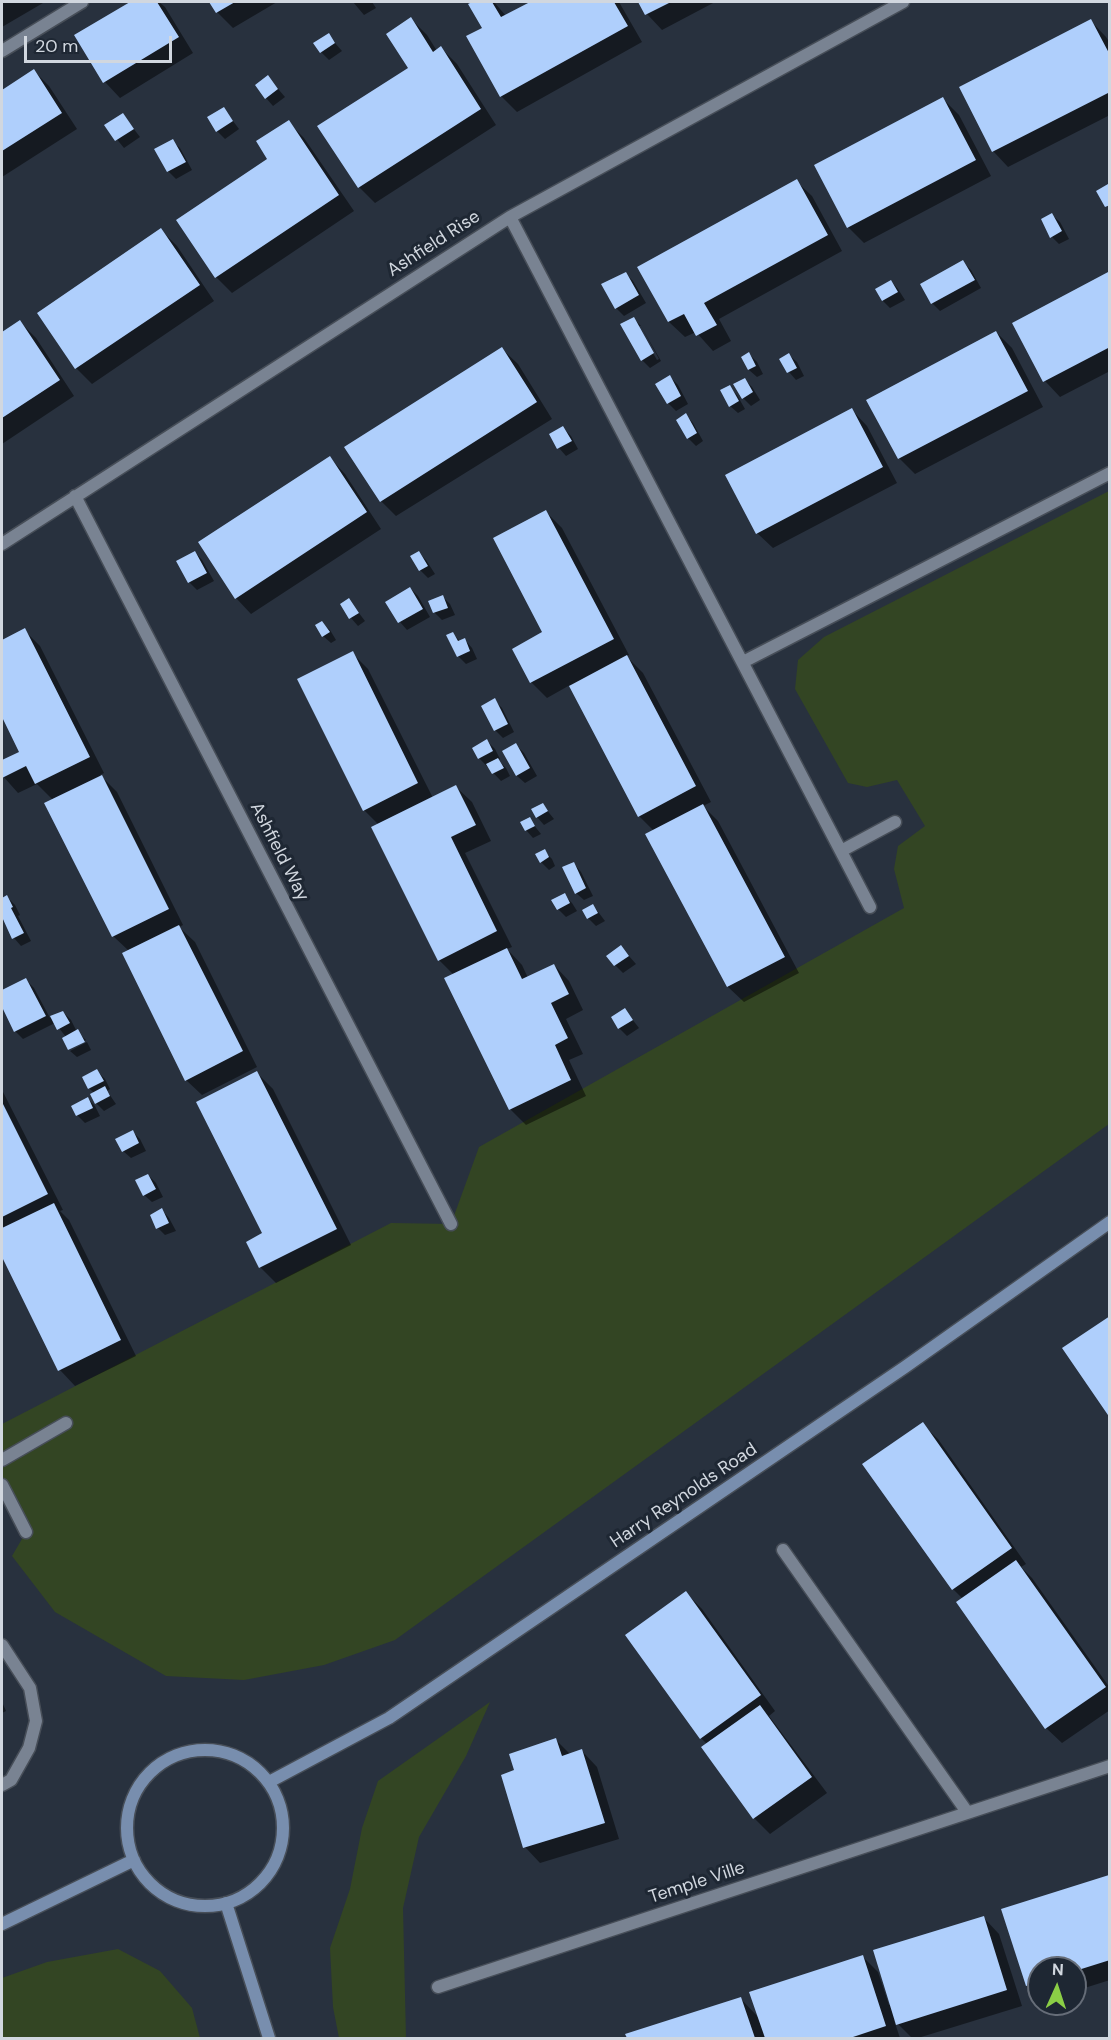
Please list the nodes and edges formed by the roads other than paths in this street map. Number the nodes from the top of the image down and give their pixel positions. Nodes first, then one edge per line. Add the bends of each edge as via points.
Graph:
1 (82, 2) edge
2 (903, 2) edge
3 (2, 51) edge
4 (510, 217) junction
5 (1110, 473) edge
6 (75, 496) junction
7 (2, 544) edge
8 (743, 662) junction
9 (895, 822) dead end
10 (841, 851) junction
11 (870, 907) dead end
12 (1110, 1222) edge
13 (451, 1224) dead end
14 (66, 1423) dead end
15 (2, 1460) edge
16 (2, 1485) edge
17 (26, 1532) dead end
18 (783, 1550) dead end
19 (2, 1645) edge
20 (1110, 1766) edge
21 (269, 1782) junction
22 (2, 1785) edge
23 (967, 1812) junction
24 (134, 1860) junction
25 (226, 1903) junction
26 (2, 1924) edge
27 (438, 1987) dead end
28 (269, 2038) edge

1 - 3 street
2 - 4 street, Ashfield Rise
4 - 6 street, Ashfield Rise
4 - 8 street
5 - 8 street
6 - 7 street, Ashfield Rise
6 - 13 street, Ashfield Way
8 - 10 street
9 - 10 street
10 - 11 street
12 - 21 street, Harry Reynolds Road via 905,1367 389,1718
14 - 15 street
16 - 17 street
18 - 23 street
19 - 22 street via 30,1688 36,1720 29,1748 11,1780
20 - 23 street, Temple Ville
21 - 24 street via 254,1767 214,1750 191,1750 169,1758 150,1772 136,1791 128,1814 127,1837
21 - 25 street via 280,1805 284,1829 279,1854 266,1876 248,1893
23 - 27 street, Temple Ville
24 - 25 street via 163,1895 182,1902
24 - 26 street
25 - 28 street

